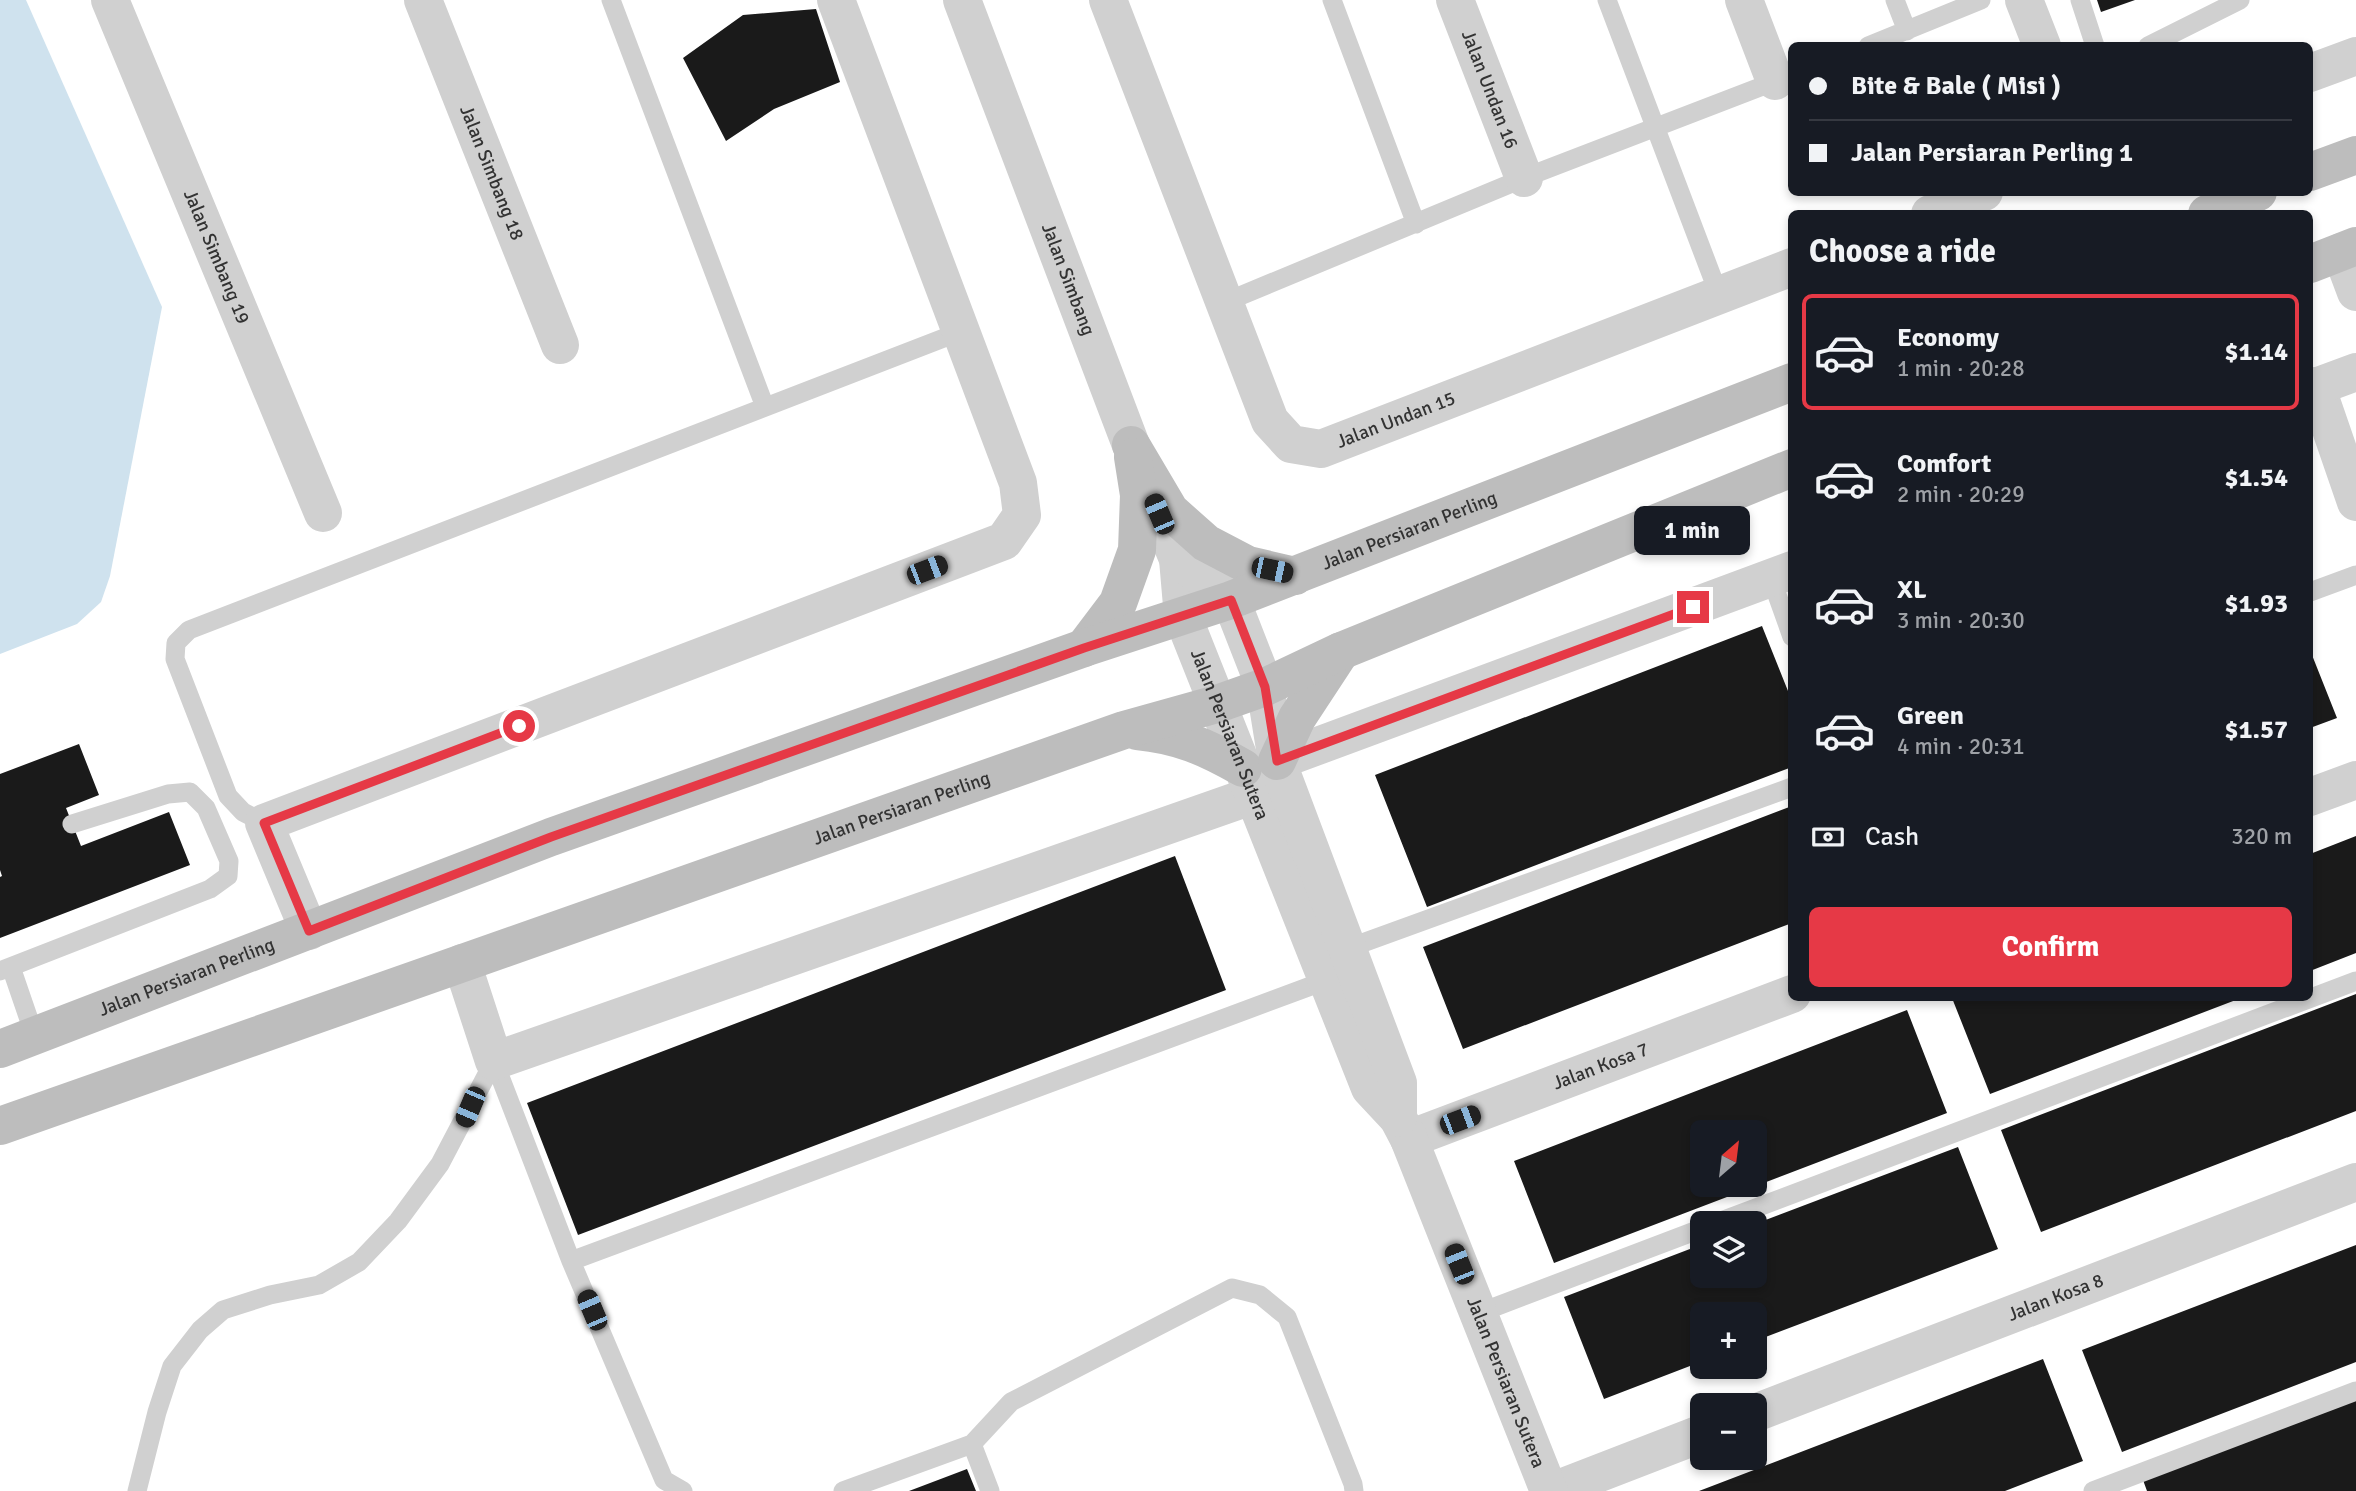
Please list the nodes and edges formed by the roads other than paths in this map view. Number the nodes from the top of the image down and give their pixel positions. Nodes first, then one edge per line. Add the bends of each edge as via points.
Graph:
1 (110, 0) edge
2 (423, 0) edge
3 (611, 0) edge
4 (836, 0) edge
5 (962, 0) edge
6 (1108, 0) edge
7 (1332, 0) edge
8 (1455, 0) edge
9 (1607, 0) edge
10 (1744, 0) edge
11 (1895, 0) edge
12 (1982, 0) edge
13 (2024, 0) edge
14 (2080, 0) edge
15 (2241, 0) edge
16 (1907, 31) junction
17 (1878, 42) edge
18 (2040, 42) edge
19 (2094, 42) edge
20 (2156, 42) edge
21 (2356, 56) edge
22 (2313, 72) edge
23 (1783, 78) edge
24 (1657, 129) junction
25 (2356, 155) edge
26 (2313, 171) edge
27 (1524, 178) junction
28 (1974, 196) edge
29 (2249, 196) edge
30 (1940, 210) edge
31 (2216, 210) edge
32 (1416, 224) junction
33 (2336, 254) edge
34 (1788, 269) edge
35 (2356, 292) edge
36 (1719, 295) junction
37 (1223, 303) junction
38 (962, 331) junction
39 (560, 345) dead end
40 (2356, 372) edge
41 (1788, 384) edge
42 (2313, 388) edge
43 (765, 407) junction
44 (1130, 445) junction
45 (1788, 470) edge
46 (2356, 502) edge
47 (323, 513) dead end
48 (1178, 559) junction
49 (1781, 574) edge
50 (2356, 575) edge
51 (1295, 576) junction
52 (2313, 591) edge
53 (1231, 600) junction
54 (1788, 614) edge
55 (1183, 617) junction
56 (1084, 648) junction
57 (1341, 651) junction
58 (1265, 687) junction
59 (1217, 704) junction
60 (1124, 730) junction
61 (1258, 775) junction
62 (2356, 779) edge
63 (1788, 789) edge
64 (2313, 796) edge
65 (264, 823) junction
66 (72, 824) dead end
67 (309, 931) junction
68 (462, 963) junction
69 (1337, 964) junction
70 (6, 969) edge
71 (2356, 981) edge
72 (1788, 995) edge
73 (2313, 997) edge
74 (2303, 1001) edge
75 (17, 1043) edge
76 (494, 1061) junction
77 (0, 1126) edge
78 (1404, 1129) junction
79 (2356, 1182) edge
80 (1748, 1211) edge
81 (1690, 1233) edge
82 (571, 1261) junction
83 (1479, 1313) junction
84 (2356, 1391) edge
85 (1767, 1408) edge
86 (1690, 1438) edge
87 (972, 1444) junction
88 (137, 1491) edge
89 (683, 1491) edge
90 (843, 1491) edge
91 (990, 1491) edge
92 (1354, 1491) edge
93 (1551, 1491) edge
94 (2093, 1491) edge

1 - 47 street, Jalan Simbang 19
2 - 39 street, Jalan Simbang 18
3 - 43 lane
4 - 38 street
5 - 44 street, Jalan Simbang
6 - 37 street, Jalan Undan 15
7 - 32 lane
8 - 27 street, Jalan Undan 16
9 - 24 lane
10 - 23 street
11 - 16 lane
12 - 16 lane
13 - 18 street
14 - 19 lane
15 - 20 lane
16 - 17 lane
21 - 22 street
23 - 24 lane
24 - 27 lane
24 - 36 lane
25 - 26 main road
27 - 32 lane
28 - 30 street
29 - 31 main road
32 - 37 lane
33 - 35 street
34 - 36 street, Jalan Undan 15
36 - 37 street, Jalan Undan 15 via 1321,449 1291,444 1270,421
38 - 43 lane
38 - 65 street via 1018,483 1022,515 1004,541
40 - 42 street
41 - 51 main road, Jalan Persiaran Perling
42 - 46 street
43 - 65 lane via 189,630 176,643 175,659 228,796 243,812
44 - 48 street, Jalan Simbang
44 - 51 main road via 1170,511 1206,543 1248,565
44 - 56 main road via 1139,495 1137,551 1118,603
45 - 57 main road, Jalan Persiaran Perling
48 - 53 street
48 - 55 street, Jalan Persiaran Sutera
49 - 54 lane
49 - 61 street
50 - 52 lane
51 - 53 main road, Jalan Persiaran Perling
53 - 55 main road, Jalan Persiaran Perling
53 - 58 street, Jalan Persiaran Sutera
55 - 56 main road, Jalan Persiaran Perling
55 - 59 street, Jalan Persiaran Sutera
56 - 67 main road, Jalan Persiaran Perling via 551,837
57 - 58 main road, Jalan Persiaran Perling
57 - 61 main road
58 - 59 main road, Jalan Persiaran Perling
58 - 61 street, Jalan Persiaran Sutera
59 - 60 main road, Jalan Persiaran Perling
59 - 61 street, Jalan Persiaran Sutera
60 - 61 main road via 1166,734 1206,747
60 - 68 main road, Jalan Persiaran Perling
61 - 69 street, Jalan Persiaran Sutera
61 - 76 street
62 - 64 street
63 - 69 lane
65 - 67 street
66 - 70 lane via 168,794 190,792 206,808 229,861 228,876 210,889
67 - 75 main road, Jalan Persiaran Perling
68 - 76 street
68 - 77 main road, Jalan Persiaran Perling
69 - 78 street, Jalan Persiaran Sutera via 1398,1083
69 - 82 lane
70 - 75 lane
71 - 73 lane
72 - 78 street, Jalan Kosa 7
74 - 80 lane
76 - 82 lane
76 - 88 lane via 440,1164 398,1222 359,1262 319,1285 223,1310 200,1331 172,1366
78 - 83 street, Jalan Persiaran Sutera
79 - 85 street, Jalan Kosa 8
81 - 83 lane
82 - 89 lane via 664,1480
83 - 93 street, Jalan Persiaran Sutera
84 - 94 lane
86 - 93 street
87 - 90 lane
87 - 91 lane
87 - 92 lane via 1011,1402 1232,1288 1261,1295 1287,1317

